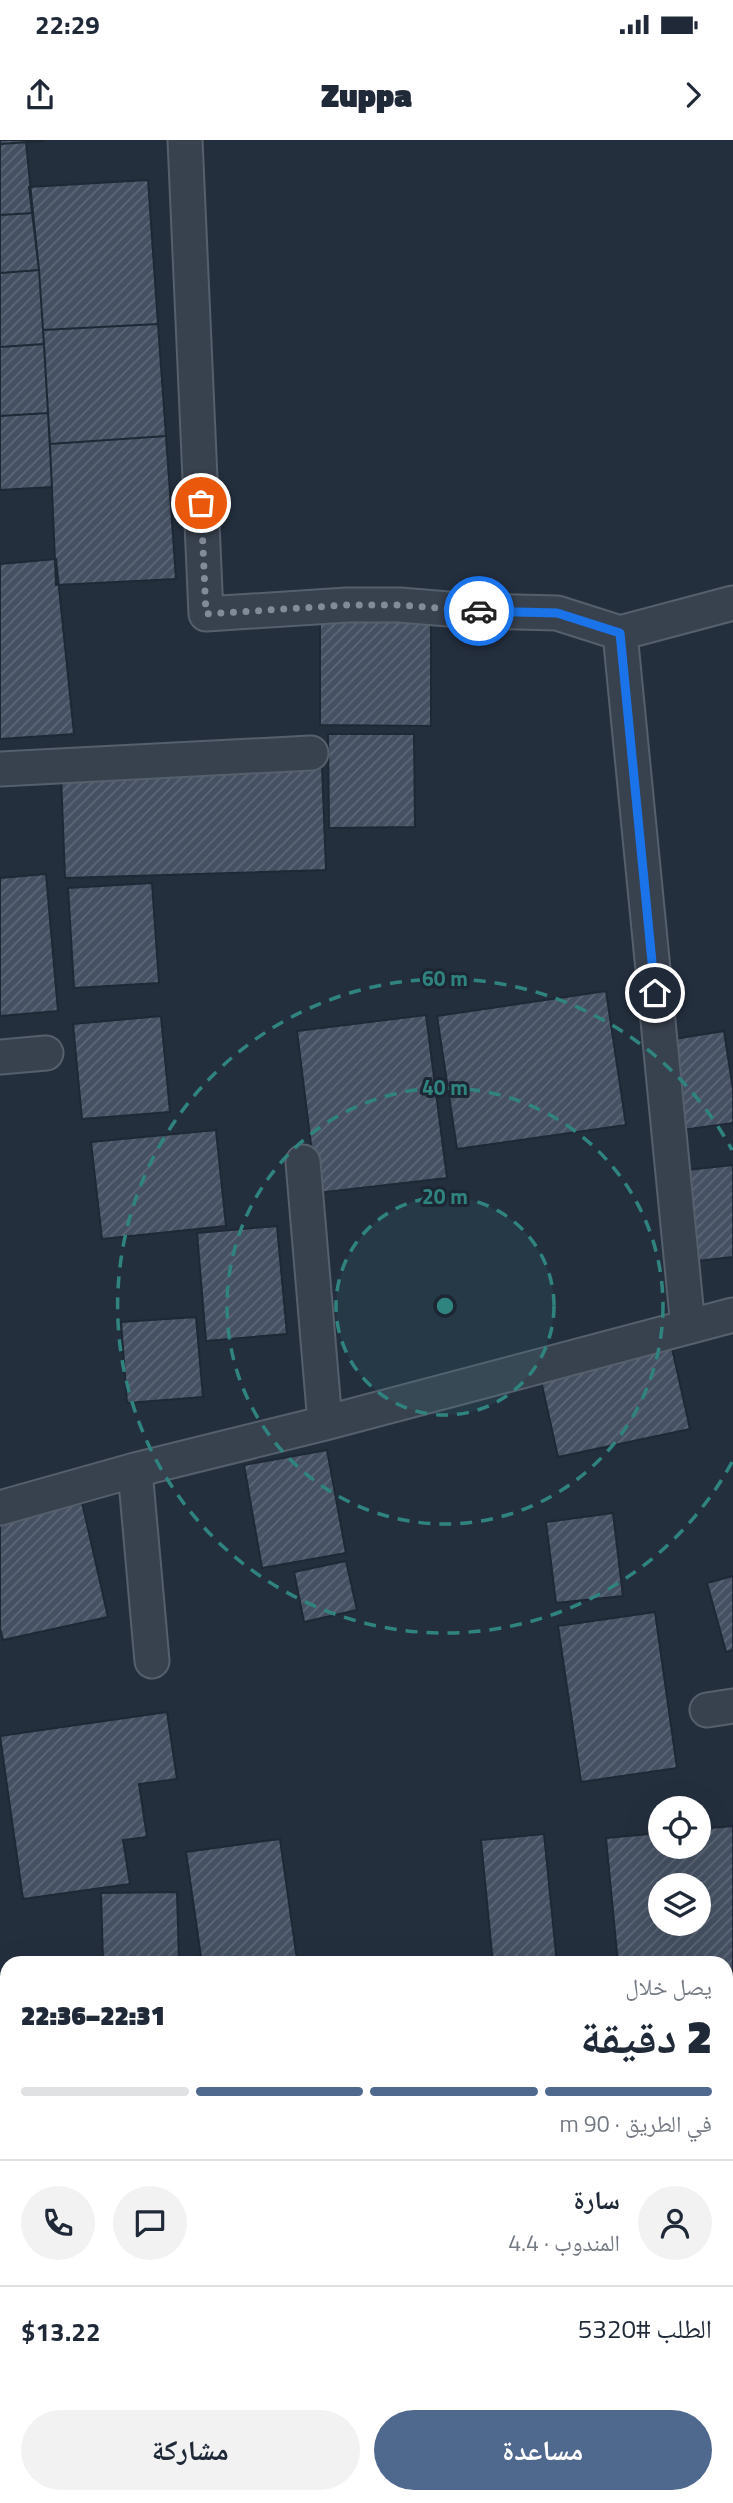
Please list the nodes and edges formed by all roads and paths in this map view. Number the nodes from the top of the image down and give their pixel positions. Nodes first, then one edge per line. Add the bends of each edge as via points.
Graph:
1 (185, 140) edge
2 (733, 603) edge
3 (620, 633) junction
4 (310, 753) dead end
5 (0, 769) edge
6 (46, 1053) dead end
7 (0, 1057) edge
8 (303, 1162) dead end
9 (733, 1315) edge
10 (688, 1327) junction
11 (325, 1423) junction
12 (135, 1470) junction
13 (0, 1508) edge
14 (152, 1661) dead end

1 - 3 street via 206,614 400,605 557,613
2 - 3 street
3 - 10 street
4 - 5 street
6 - 7 street
8 - 11 street
9 - 10 street
10 - 11 street
11 - 12 street
12 - 13 street
12 - 14 street

